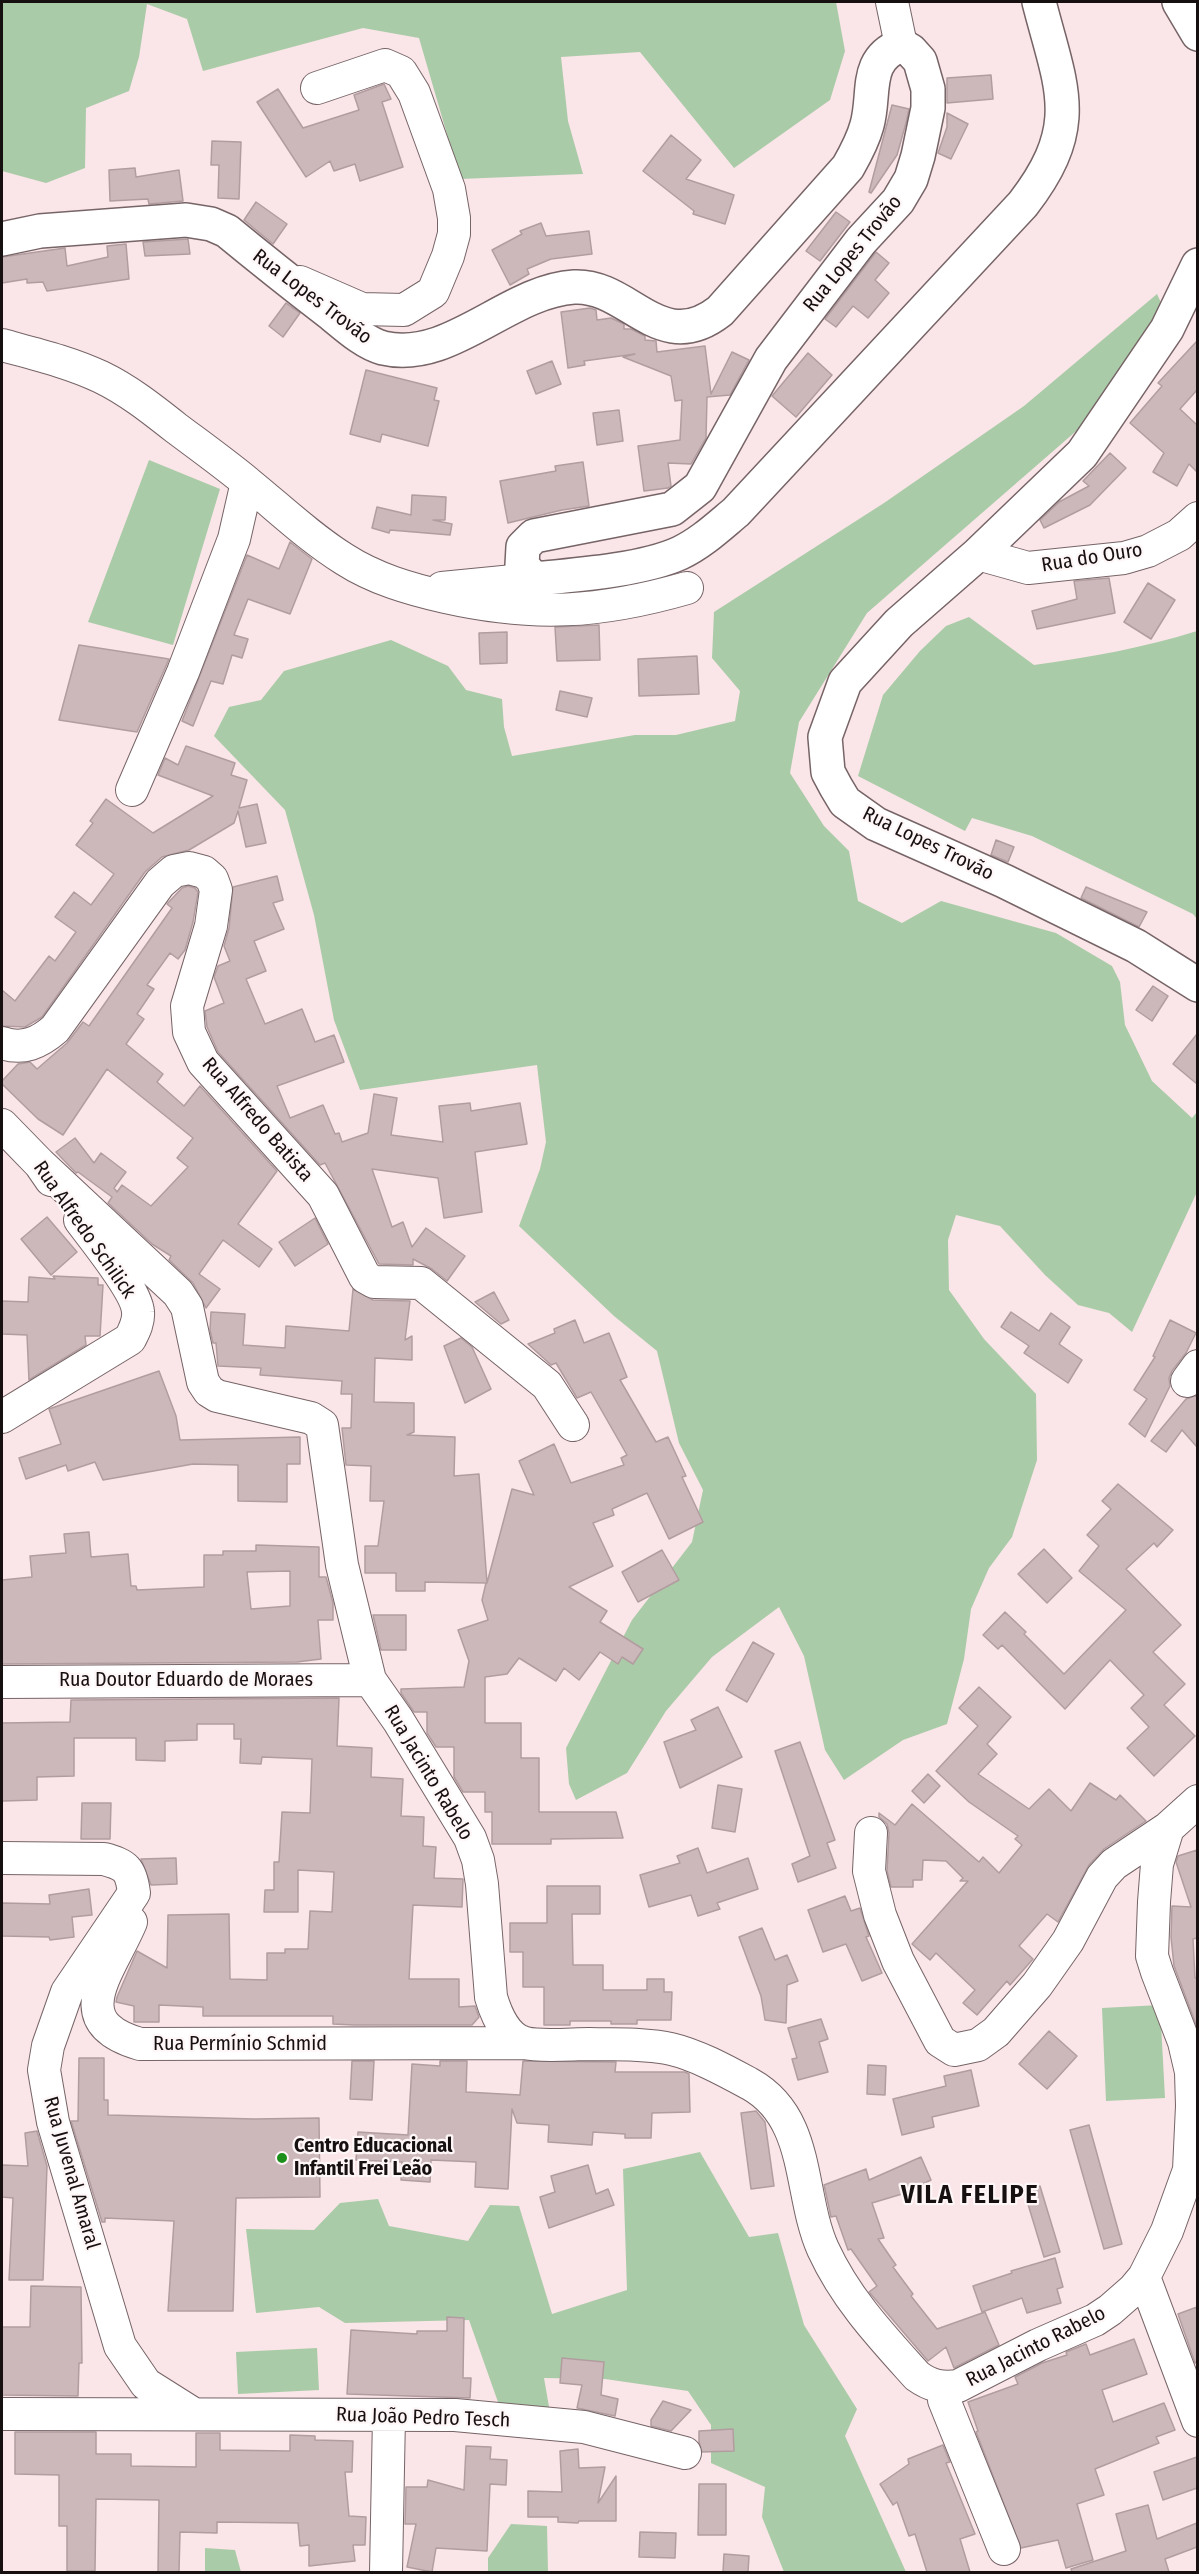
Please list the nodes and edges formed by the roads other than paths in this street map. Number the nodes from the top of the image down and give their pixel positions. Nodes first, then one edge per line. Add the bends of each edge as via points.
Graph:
1 (892, 2) edge
2 (1039, 2) edge
3 (1179, 2) edge
4 (1197, 34) edge
5 (901, 45) junction
6 (318, 88) dead end
7 (2, 239) edge
8 (1197, 265) edge
9 (279, 273) junction
10 (2, 345) edge
11 (247, 482) junction
12 (1197, 518) edge
13 (978, 554) junction
14 (534, 579) junction
15 (687, 588) dead end
16 (417, 591) junction
17 (132, 790) dead end
18 (1197, 985) edge
19 (2, 1043) edge
20 (2, 1125) edge
21 (40, 1164) junction
22 (2, 1417) edge
23 (573, 1425) dead end
24 (370, 1680) junction
25 (2, 1682) edge
26 (1197, 1801) edge
27 (1168, 1828) junction
28 (871, 1833) dead end
29 (2, 1858) edge
30 (134, 1893) junction
31 (524, 2043) junction
32 (1193, 2178) edge
33 (1144, 2277) junction
34 (946, 2388) junction
35 (192, 2413) junction
36 (2, 2414) edge
37 (389, 2416) junction
38 (1197, 2421) edge
39 (685, 2453) dead end
40 (1004, 2549) dead end
41 (386, 2572) edge

1 - 5 street
2 - 14 main road via 1061,81 1062,126 1047,168 1023,204 736,512 698,543 662,560
3 - 4 main road
5 - 9 main road, Rua Lopes Trovão via 888,50 879,60 868,122 848,167 707,321 664,326 595,289 576,287 534,296 461,334 406,351 381,348 357,334
5 - 14 main road, Rua Lopes Trovão via 920,61 928,89 928,108 913,172 898,201 861,241 771,359 700,487 672,509 534,536 523,547 522,565
6 - 9 street via 385,64 401,72 414,93 449,189 454,234 433,292 404,310 362,309
7 - 9 main road, Rua Lopes Trovão via 40,231 186,220 227,231
8 - 13 main road, Rua Lopes Trovão via 1167,328 1082,454
10 - 11 street via 59,360 101,377 140,400
11 - 16 street via 297,526 345,560
11 - 17 street via 234,539
12 - 13 street, Rua do Ouro via 1179,535 1124,558 1028,568
13 - 18 main road, Rua Lopes Trovão via 898,623 845,682 825,736 828,772 845,802 876,824 1136,946
14 - 16 street
15 - 16 street via 647,600 542,611 485,606
19 - 23 street, Rua Alfredo Batista via 27,1046 41,1041 55,1029 160,884 174,871 189,868 204,872 216,890 211,926 187,1006 189,1032 203,1062 323,1195 364,1277 374,1282 421,1283 547,1385
20 - 21 street, Rua Alfredo Schilick
21 - 22 street, Rua Alfredo Schilick via 129,1289 139,1311 130,1339
21 - 24 street, Rua Jacinto Rabelo via 178,1293 187,1307 203,1382 209,1391 311,1418 322,1425 342,1565
24 - 25 street, Rua Doutor Eduardo de Moraes
24 - 31 street, Rua Jacinto Rabelo via 470,1838 482,1884 491,1997 496,2015
26 - 27 street
27 - 28 street via 1108,1870 1068,1941 996,2032 978,2045 954,2050 940,2042 898,1961 880,1915 869,1872
27 - 32 street, Rua Jacinto Rabelo via 1157,1864 1152,1956 1191,2072
29 - 30 street via 111,1861 127,1869
30 - 31 street, Rua Permínio Schmid via 132,1920 98,1994 96,2012 106,2030 120,2039 140,2044
30 - 35 street, Rua Juvenal Amaral via 67,1992 44,2070 53,2122 120,2346 146,2384
31 - 34 street, Rua Jacinto Rabelo via 673,2049 767,2095 790,2127 823,2248 861,2314 917,2376 928,2384
32 - 33 street, Rua Jacinto Rabelo
33 - 34 street, Rua Jacinto Rabelo via 1124,2300 1095,2320 958,2386
33 - 38 street
34 - 40 street via 944,2400
35 - 36 street, Rua João Pedro Tesch
35 - 37 street, Rua João Pedro Tesch
37 - 39 street, Rua João Pedro Tesch via 455,2415 584,2427
37 - 41 street

